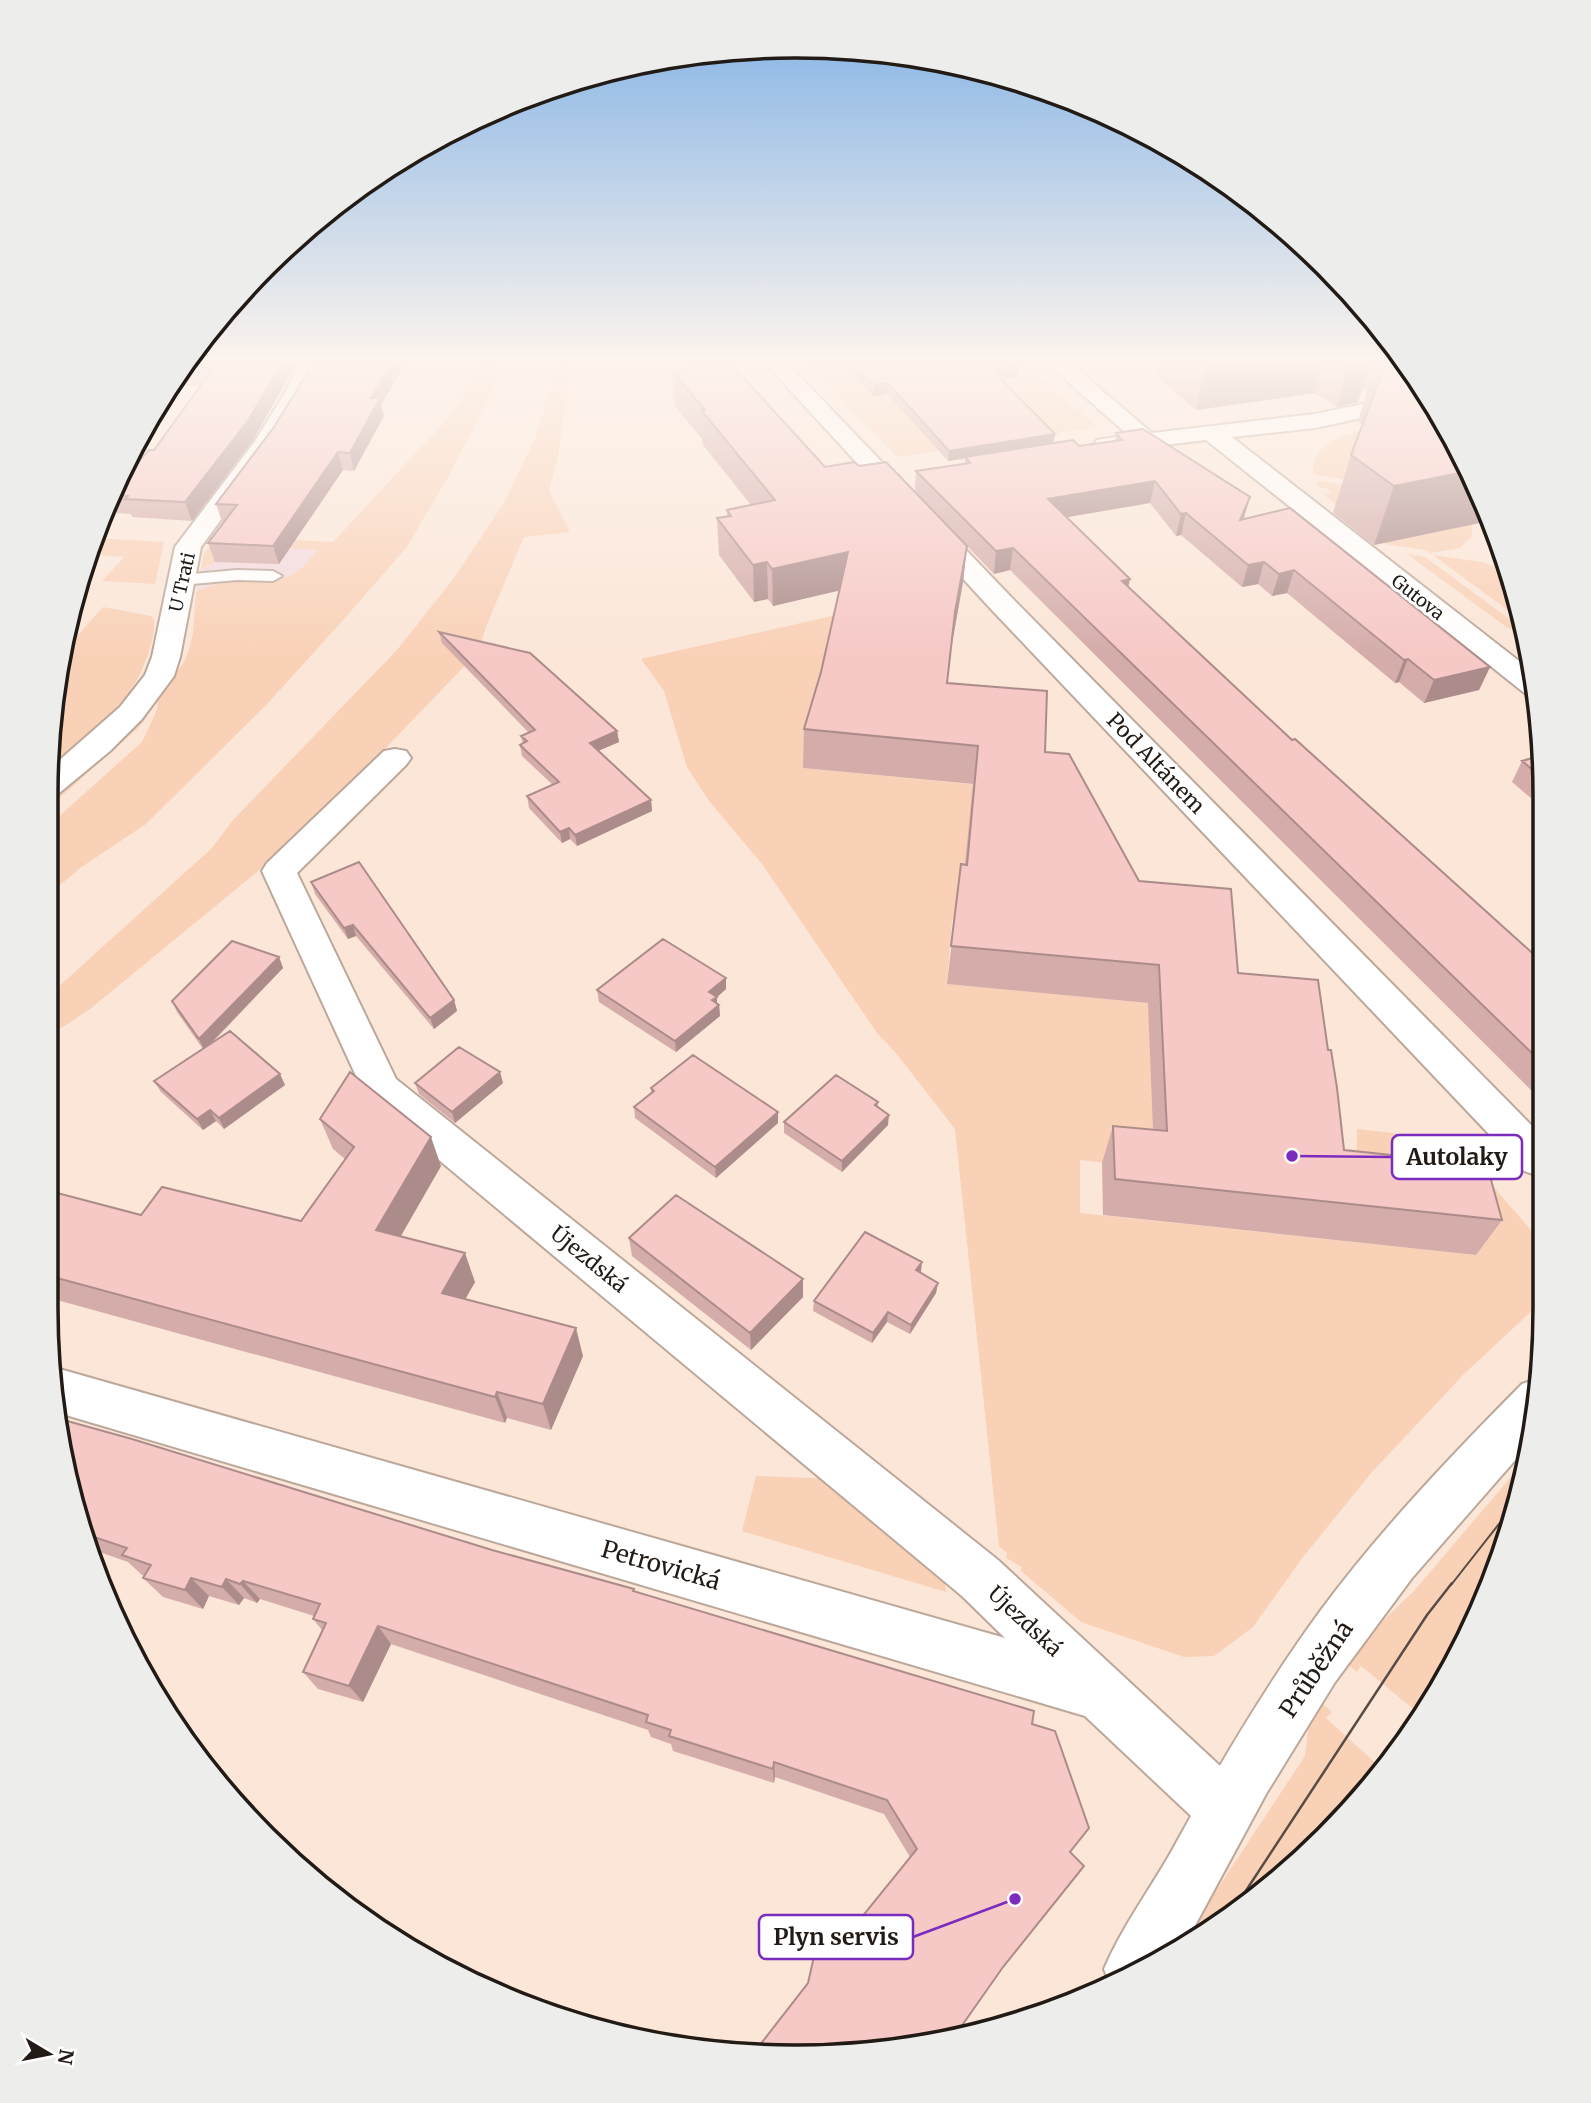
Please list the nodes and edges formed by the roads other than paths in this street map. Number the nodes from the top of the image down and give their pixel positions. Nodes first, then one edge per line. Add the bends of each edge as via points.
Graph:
1 (251, 462) edge
2 (882, 462) edge
3 (1247, 462) edge
4 (1281, 462) edge
5 (1300, 505) junction
6 (272, 576) dead end
7 (181, 580) junction
8 (1524, 679) edge
9 (395, 758) dead end
10 (58, 778) edge
11 (1533, 1153) edge
12 (63, 1392) edge
13 (1525, 1414) edge
14 (1101, 1693) junction
15 (1226, 1810) junction
16 (1143, 1957) edge

1 - 7 street, U Trati via 188,547
2 - 11 street, Pod Altánem via 1000,603
3 - 5 street, Gutova
4 - 5 street, Gutova via 1281,475
5 - 8 street, Gutova
6 - 7 lane
7 - 10 street, U Trati via 159,676 99,744
9 - 14 street, Újezdská via 278,871 381,1088 980,1578
12 - 14 street, Petrovická
13 - 15 street, Průběžná via 1472,1467 1383,1572 1316,1663
14 - 15 street, Petrovická
15 - 16 street, Průběžná

